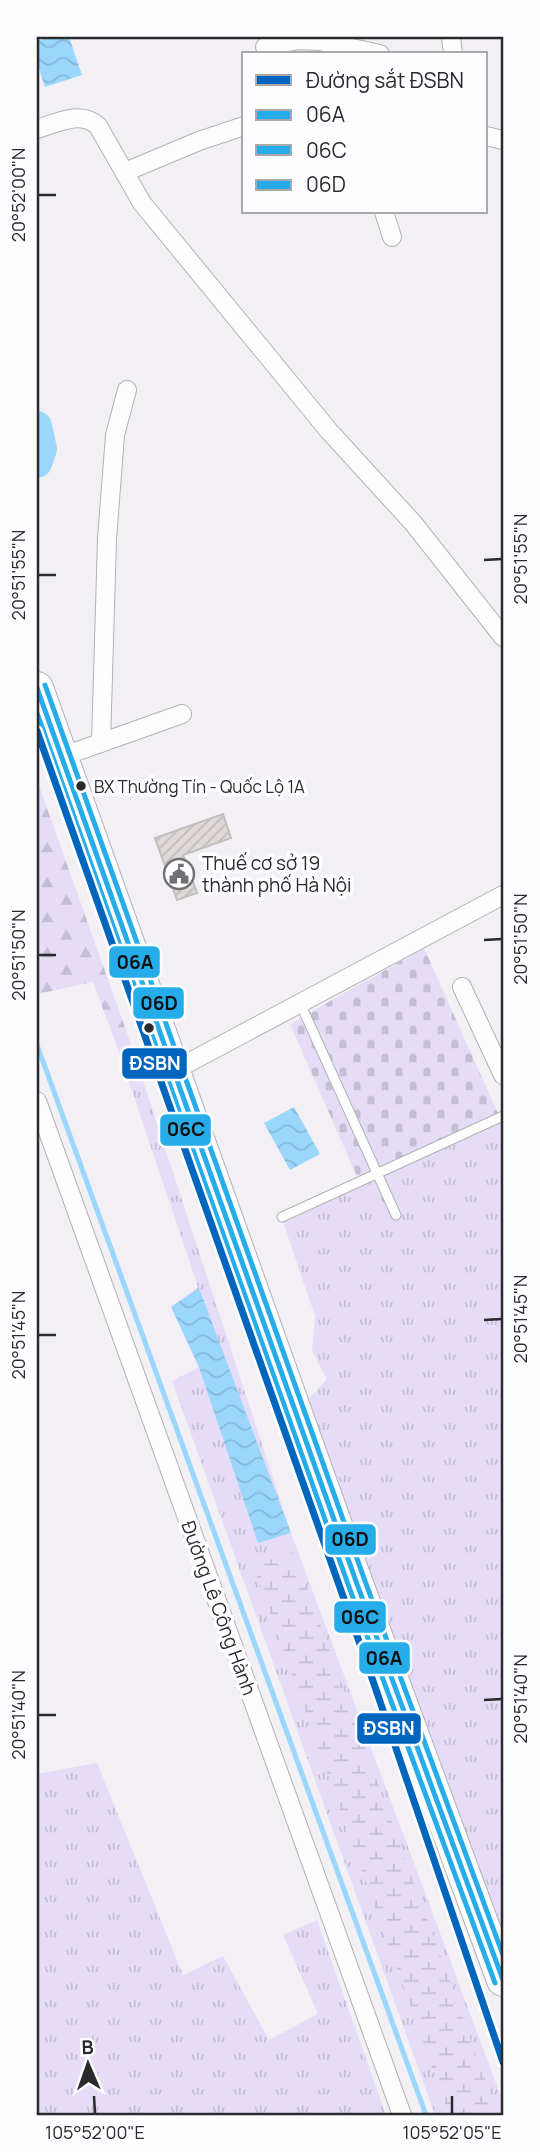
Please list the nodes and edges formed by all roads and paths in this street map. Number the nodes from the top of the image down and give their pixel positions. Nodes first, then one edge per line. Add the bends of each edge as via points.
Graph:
1 (265, 47) dead end
2 (371, 52) edge
3 (242, 127) edge
4 (37, 130) edge
5 (125, 172) junction
6 (385, 214) edge
7 (392, 237) dead end
8 (127, 390) dead end
9 (503, 637) edge
10 (37, 688) edge
11 (182, 714) dead end
12 (101, 743) junction
13 (61, 757) junction
14 (503, 895) edge
15 (462, 987) dead end
16 (300, 1003) junction
17 (173, 1071) junction
18 (503, 1075) edge
19 (37, 1101) edge
20 (503, 1116) edge
21 (377, 1173) junction
22 (396, 1215) dead end
23 (282, 1217) dead end
24 (503, 1980) edge
25 (402, 2115) edge

1 - 2 street via 320,41
3 - 5 street
4 - 5 street via 73,118 90,119
5 - 9 street via 142,203 329,431 414,524
6 - 7 street
8 - 12 street via 116,435 107,538
10 - 13 highway
11 - 12 street
12 - 13 street
13 - 17 highway
14 - 16 street
15 - 18 street
16 - 17 street
16 - 21 lane
17 - 24 highway
19 - 25 street, Đường Lê Công Hành
20 - 21 lane
21 - 22 lane
21 - 23 lane

